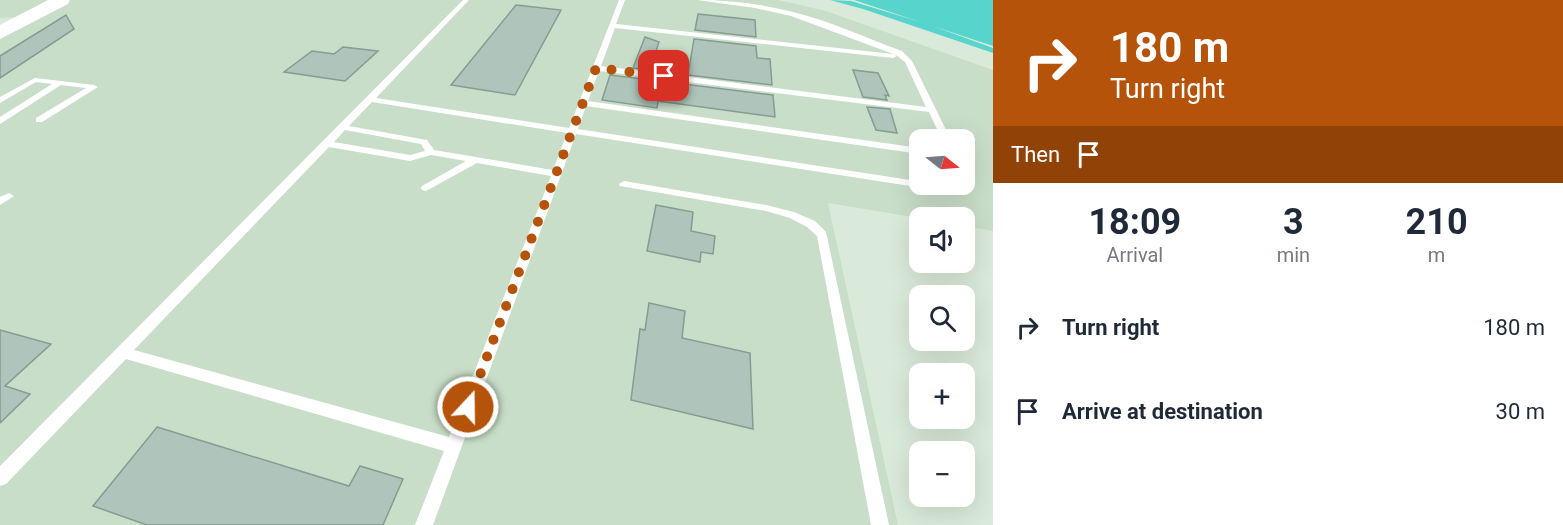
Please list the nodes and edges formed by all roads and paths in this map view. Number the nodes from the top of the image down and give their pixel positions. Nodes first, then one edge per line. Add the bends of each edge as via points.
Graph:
1 (62, 0) edge
2 (466, 0) edge
3 (622, 0) edge
4 (700, 0) edge
5 (23, 18) junction
6 (0, 21) edge
7 (612, 26) junction
8 (0, 33) edge
9 (903, 57) junction
10 (596, 68) junction
11 (60, 82) junction
12 (368, 99) junction
13 (0, 100) edge
14 (583, 103) junction
15 (932, 110) junction
16 (39, 120) dead end
17 (0, 121) edge
18 (341, 127) junction
19 (942, 129) edge
20 (573, 131) junction
21 (325, 143) junction
22 (909, 149) edge
23 (431, 152) junction
24 (476, 160) junction
25 (557, 174) junction
26 (909, 183) edge
27 (624, 184) dead end
28 (426, 188) dead end
29 (122, 352) junction
30 (454, 446) junction
31 (0, 478) edge
32 (424, 525) edge
33 (880, 525) edge

1 - 5 main road
2 - 12 lane
3 - 7 lane
4 - 9 lane via 793,14
5 - 6 main road
5 - 8 main road
7 - 9 lane
7 - 10 lane
9 - 15 lane
10 - 14 lane
10 - 15 lane
11 - 13 lane via 35,80
11 - 16 lane via 94,87
11 - 17 lane
12 - 18 lane
12 - 20 lane
14 - 20 lane
14 - 22 lane
15 - 19 lane
18 - 21 lane
18 - 23 lane via 424,142
20 - 25 lane
20 - 26 lane
21 - 23 lane via 410,158
21 - 29 lane
23 - 24 lane
24 - 25 lane
24 - 28 lane
25 - 30 lane
27 - 33 lane via 794,215 822,235
29 - 30 lane
29 - 31 lane
30 - 32 lane

